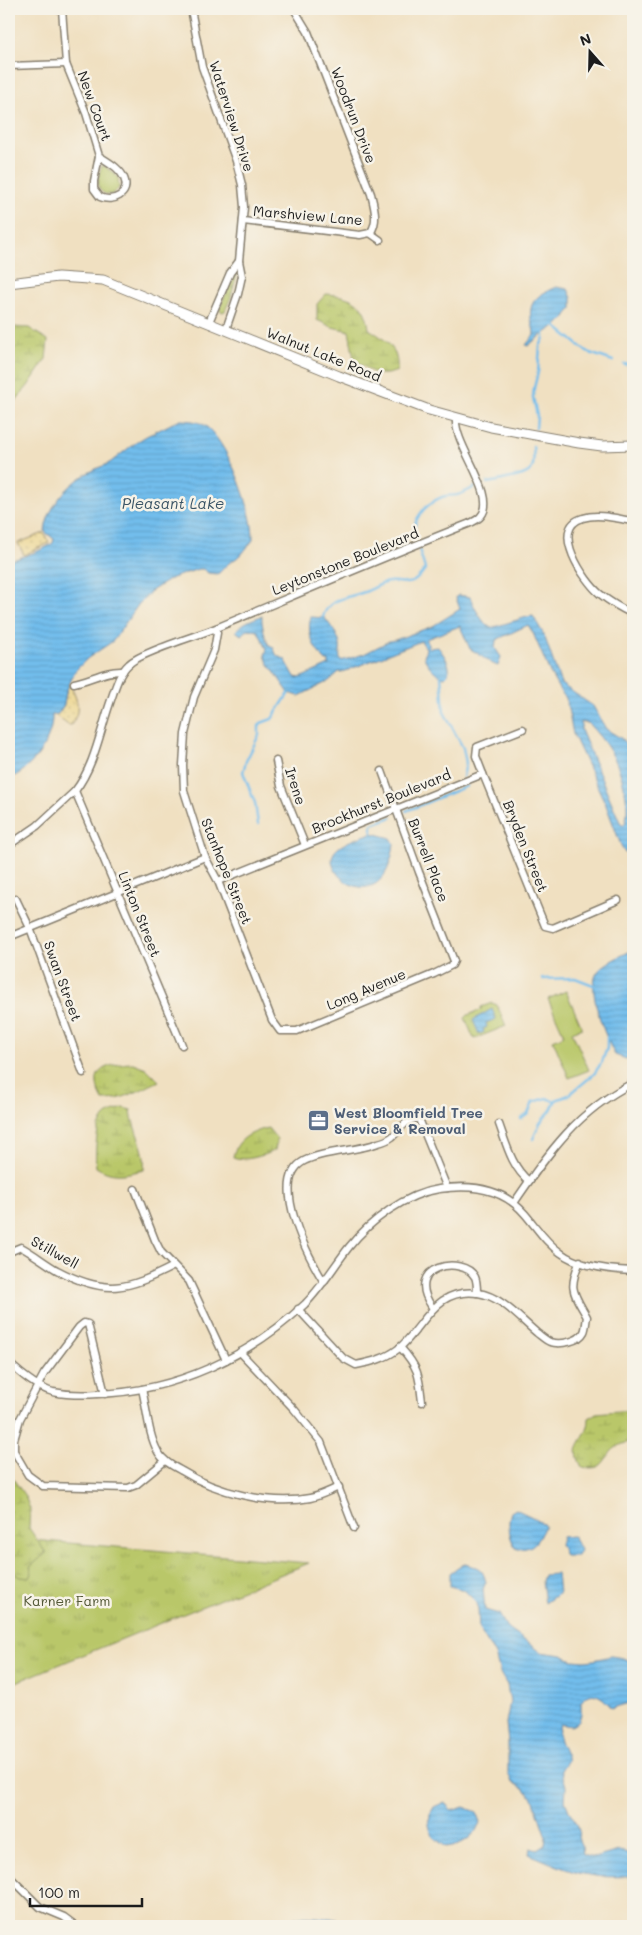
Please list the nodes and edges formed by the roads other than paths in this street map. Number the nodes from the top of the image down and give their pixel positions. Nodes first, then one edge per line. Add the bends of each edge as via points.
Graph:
1 (62, 9) edge
2 (191, 9) edge
3 (294, 9) edge
4 (66, 64) junction
5 (9, 66) edge
6 (99, 156) junction
7 (243, 221) junction
8 (370, 233) junction
9 (380, 240) dead end
10 (239, 261) junction
11 (9, 283) edge
12 (209, 322) junction
13 (226, 329) junction
14 (456, 418) junction
15 (633, 445) edge
16 (633, 522) edge
17 (633, 614) edge
18 (215, 629) junction
19 (123, 671) junction
20 (74, 683) dead end
21 (523, 729) dead end
22 (276, 761) dead end
23 (382, 771) dead end
24 (483, 774) junction
25 (75, 792) junction
26 (396, 808) junction
27 (9, 845) edge
28 (306, 845) junction
29 (205, 857) junction
30 (218, 881) junction
31 (118, 892) junction
32 (16, 899) dead end
33 (618, 900) dead end
34 (30, 928) junction
35 (9, 937) edge
36 (454, 958) joint
37 (280, 1031) joint
38 (182, 1045) dead end
39 (83, 1073) dead end
40 (633, 1082) edge
41 (499, 1124) dead end
42 (529, 1181) junction
43 (447, 1188) junction
44 (135, 1189) dead end
45 (514, 1202) junction
46 (9, 1252) edge
47 (580, 1262) junction
48 (174, 1266) junction
49 (633, 1271) edge
50 (324, 1282) junction
51 (477, 1293) junction
52 (432, 1307) junction
53 (298, 1309) junction
54 (400, 1347) junction
55 (240, 1352) junction
56 (226, 1360) junction
57 (9, 1363) edge
58 (39, 1385) junction
59 (142, 1389) junction
60 (105, 1394) junction
61 (422, 1402) dead end
62 (166, 1461) junction
63 (339, 1487) junction
64 (354, 1528) dead end
65 (9, 1876) edge
66 (76, 1926) edge

1 - 4 street, New Court
2 - 7 street, Waterview Drive via 202,67 236,161 242,186
3 - 8 street, Woodrun Drive via 308,32 371,194 375,224
4 - 5 street
4 - 6 street, New Court
6 - 6 street, New Court via 94,189 100,197 113,200 123,192 125,181 116,168
7 - 8 street, Marshview Lane
7 - 10 street, Waterview Drive
8 - 9 street
10 - 12 street, Waterview Drive via 230,273
10 - 13 street, Waterview Drive via 242,276
11 - 12 street, Walnut Lake Road via 58,277 103,280
12 - 13 street, Walnut Lake Road
13 - 14 street, Walnut Lake Road via 360,384
14 - 15 street, Walnut Lake Road via 579,443
14 - 18 street, Leytonstone Boulevard via 457,433 485,498 484,513 478,520
16 - 17 street via 600,516 585,517 573,525 568,536 580,570 600,594
18 - 19 street, Leytonstone Boulevard via 136,658
18 - 29 street, Stanhope Street via 214,650 189,714 183,765 184,792
19 - 20 street, Leytonstone Boulevard via 112,670
19 - 25 street, Leytonstone Boulevard via 86,776
21 - 24 street via 478,747 476,756
22 - 28 street, Irene via 280,786
23 - 26 street, Burrell Place
24 - 26 street, Brockhurst Boulevard
24 - 33 street, Bryden Street via 547,927 553,928
25 - 27 street, Leytonstone Boulevard via 37,826
25 - 31 street, Linton Street
26 - 28 street, Brockhurst Boulevard
26 - 36 street, Burrell Place
28 - 30 street, Brockhurst Boulevard
29 - 30 street, Stanhope Street
29 - 31 street
30 - 37 street, Stanhope Street via 272,1020
31 - 34 street
31 - 38 street, Linton Street
32 - 34 street, Swan Street
34 - 35 street
34 - 39 street, Swan Street
36 - 37 street, Long Avenue via 452,965 434,974 297,1031
40 - 42 street via 581,1117
41 - 42 street via 517,1168
42 - 45 street
43 - 45 street via 470,1186
43 - 50 street via 436,1189 390,1210 349,1247
43 - 50 street via 419,1119 414,1118 391,1138 376,1144 303,1162 293,1170 290,1203 304,1247
44 - 48 street via 161,1252
45 - 47 street via 544,1238 562,1254
46 - 48 street, Stillwell via 22,1247 56,1269 100,1287 133,1284
47 - 49 street via 596,1268
47 - 51 street via 572,1285 587,1317 584,1333 563,1343 548,1342 497,1300
48 - 56 street via 189,1281
50 - 53 street
51 - 52 street via 454,1295
51 - 52 street via 475,1277 470,1272 454,1265 440,1266 424,1283 425,1297
52 - 54 street
53 - 54 street via 343,1358 356,1365 383,1358
53 - 55 street via 268,1335
54 - 61 street via 417,1370
55 - 56 street
55 - 63 street via 312,1429 321,1442
56 - 59 street via 180,1380
57 - 58 street
58 - 60 street via 61,1393
58 - 60 street via 84,1323 88,1324
58 - 62 street via 20,1420 14,1450 28,1475 43,1486 128,1488 141,1482
59 - 60 street
59 - 62 street via 152,1435 158,1452
62 - 63 street via 192,1478 224,1492 246,1496 293,1500 310,1498
63 - 64 street
65 - 66 street via 40,1907

